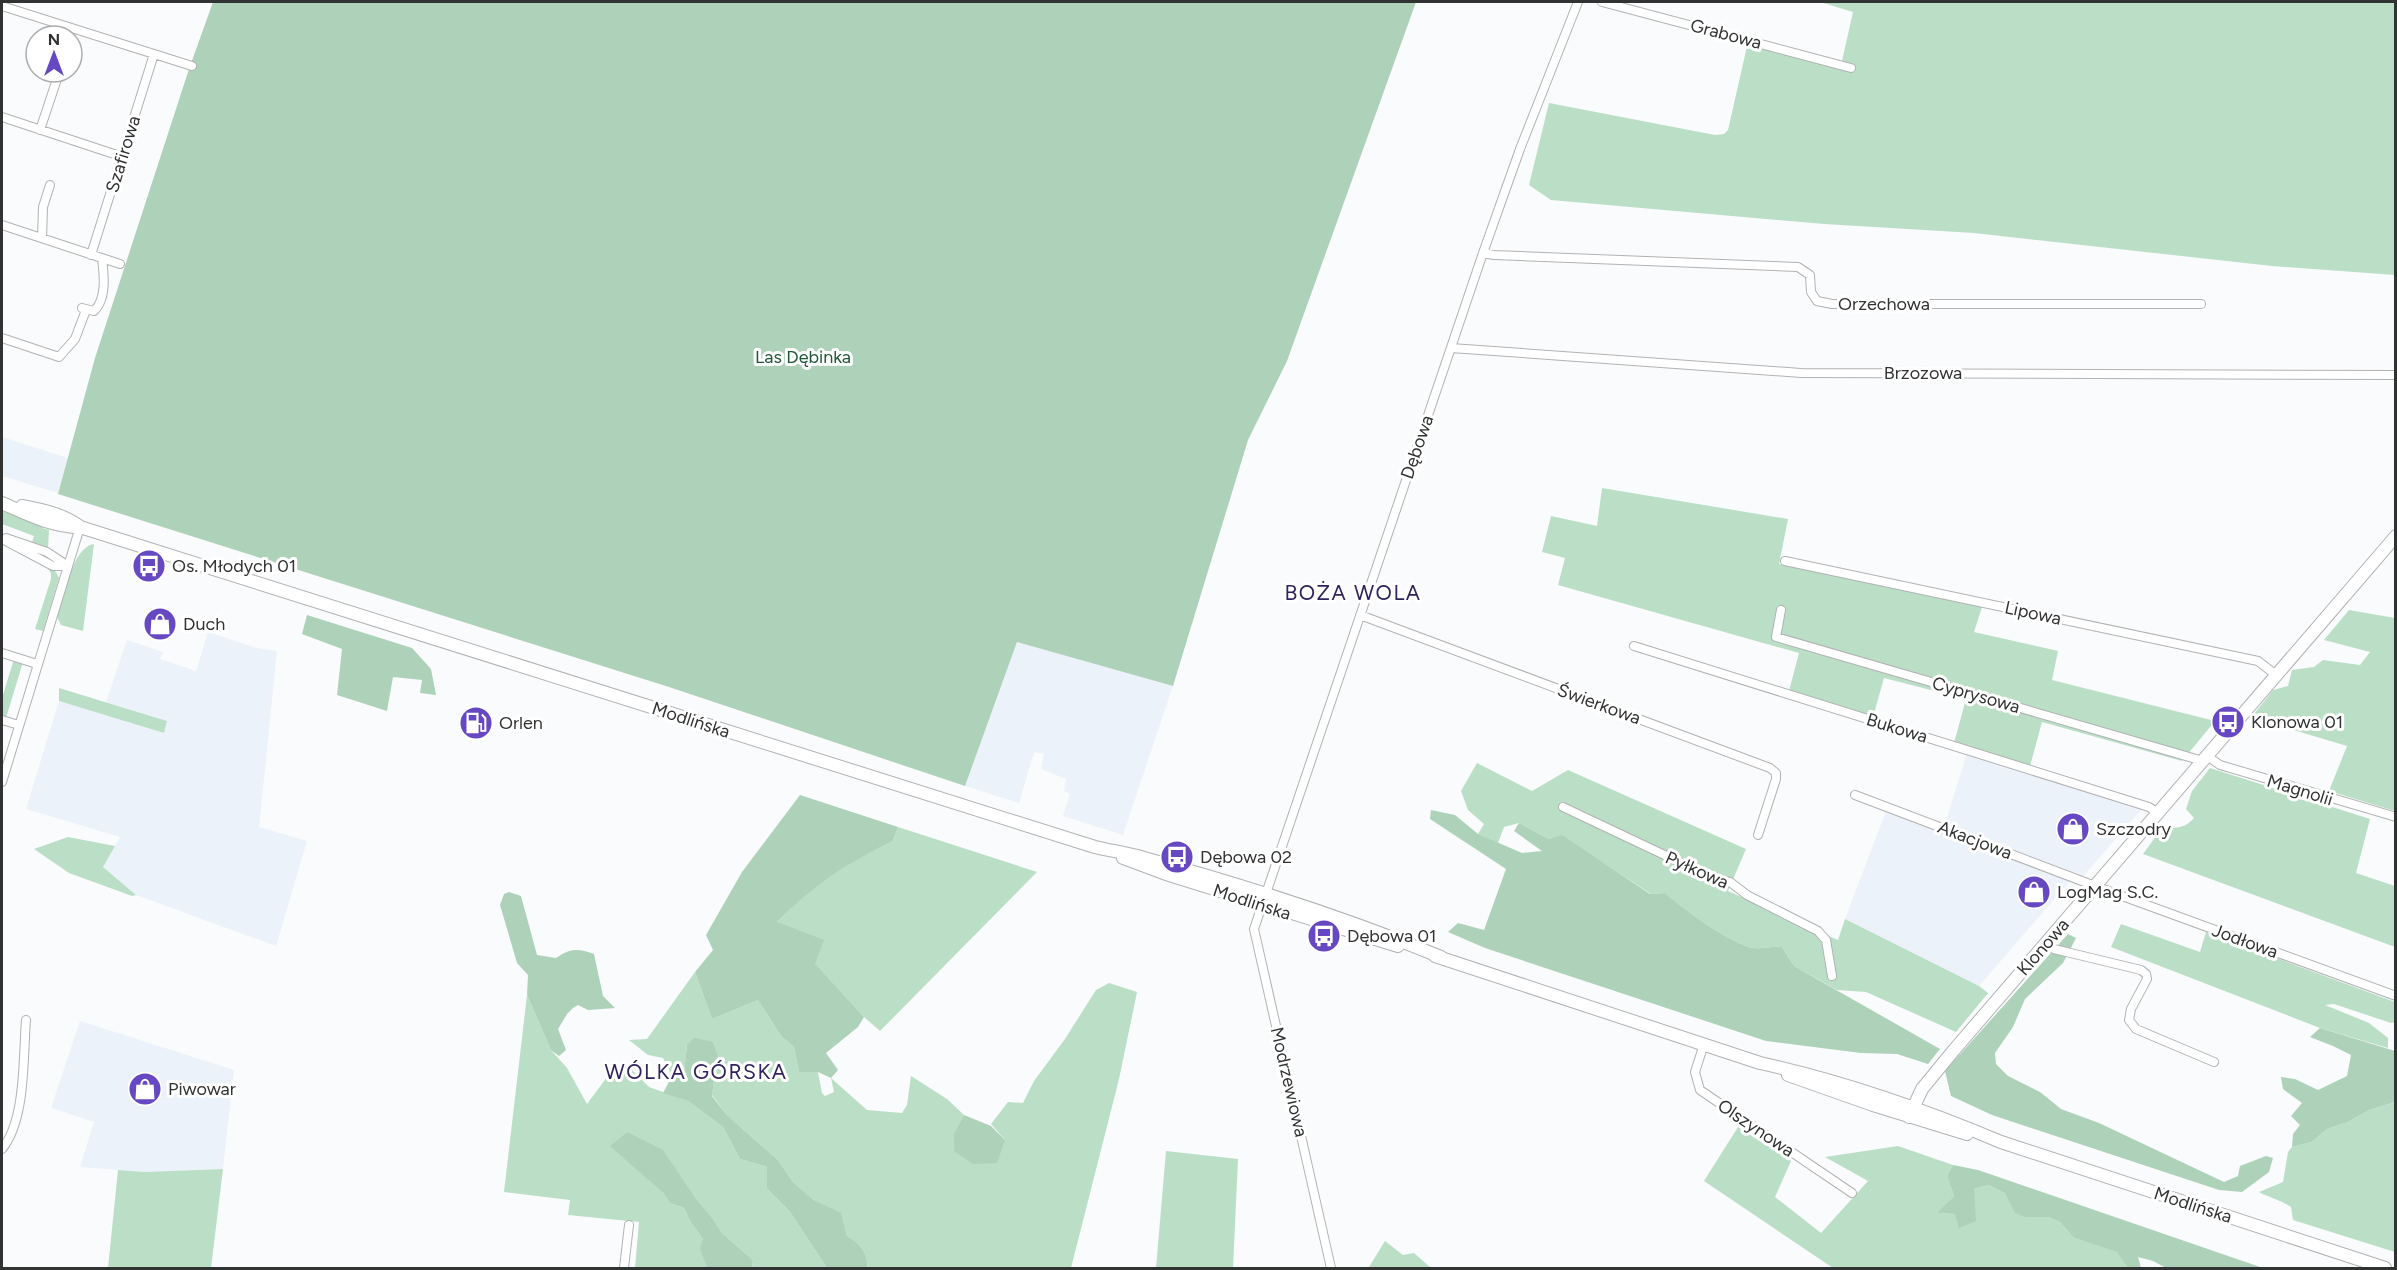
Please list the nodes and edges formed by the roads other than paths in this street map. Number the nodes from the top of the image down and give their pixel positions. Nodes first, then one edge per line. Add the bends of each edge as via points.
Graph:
1 (1578, 2) edge
2 (1602, 2) edge
3 (2, 6) edge
4 (154, 54) junction
5 (192, 66) dead end
6 (1851, 68) dead end
7 (56, 84) edge
8 (2, 117) edge
9 (40, 129) junction
10 (123, 157) junction
11 (50, 185) dead end
12 (2, 225) edge
13 (42, 238) junction
14 (1483, 253) junction
15 (91, 255) junction
16 (102, 258) junction
17 (120, 264) dead end
18 (2201, 304) dead end
19 (2, 338) edge
20 (1451, 348) junction
21 (2396, 375) edge
22 (2, 502) edge
23 (80, 527) junction
24 (2396, 536) edge
25 (2, 538) edge
26 (1785, 561) dead end
27 (68, 566) junction
28 (1781, 610) dead end
29 (1360, 615) junction
30 (1634, 646) dead end
31 (2, 652) edge
32 (37, 664) junction
33 (2276, 675) junction
34 (2, 720) edge
35 (19, 725) junction
36 (2205, 758) junction
37 (2, 782) edge
38 (1855, 795) dead end
39 (1563, 807) dead end
40 (2158, 813) junction
41 (2396, 817) edge
42 (1758, 835) dead end
43 (2095, 886) junction
44 (1263, 900) junction
45 (2046, 944) junction
46 (1832, 976) dead end
47 (2396, 996) edge
48 (27, 1020) dead end
49 (1704, 1044) junction
50 (2214, 1062) dead end
51 (1911, 1112) junction
52 (2, 1149) edge
53 (1852, 1192) dead end
54 (629, 1225) dead end
55 (624, 1269) edge
56 (1331, 1269) edge
57 (2385, 1269) edge

1 - 14 street, Dębowa
2 - 6 street, Grabowa
3 - 4 street
4 - 5 street
4 - 10 street, Szafirowa
7 - 9 street
8 - 9 street
9 - 10 street
10 - 15 street, Szafirowa
11 - 13 street via 43,207
12 - 13 street
13 - 15 street
14 - 18 street, Orzechowa via 1798,267 1810,275 1811,292 1817,301 1832,304
14 - 20 street, Dębowa
15 - 16 street
16 - 17 street
16 - 19 street via 100,303 94,311 84,309 75,339 59,357
20 - 21 street, Brzozowa via 1801,373
20 - 29 street, Dębowa
22 - 23 main road, Modlińska via 50,512
23 - 27 street
23 - 44 main road, Modlińska via 1101,849 1142,857
24 - 33 main road, Klonowa
25 - 27 street via 47,552
26 - 33 street, Lipowa via 2258,661
27 - 32 street
28 - 36 street, Cyprysowa via 1776,637
29 - 42 street, Świerkowa via 1770,768 1776,779
29 - 44 street, Dębowa
30 - 40 street, Bukowa
31 - 32 street
32 - 35 street
33 - 36 main road, Klonowa
34 - 35 street
35 - 37 street
36 - 40 main road, Klonowa
36 - 41 street, Magnolii
38 - 43 street, Akacjowa
39 - 46 street, Pyłkowa via 1730,882 1747,896 1812,927 1826,940
40 - 43 main road, Klonowa
43 - 45 main road, Klonowa
43 - 47 street, Jodłowa
44 - 49 main road, Modlińska via 1381,932 1441,957
44 - 56 street, Modrzewiowa via 1254,929
45 - 50 street via 2141,970 2146,979 2129,1020 2136,1029
45 - 51 main road, Klonowa via 1928,1082
48 - 52 street via 18,1112
49 - 51 main road, Modlińska via 1760,1063 1811,1074
49 - 53 street, Olszynowa via 1695,1072 1700,1090
51 - 57 main road, Modlińska via 1948,1119 2001,1142
54 - 55 street

